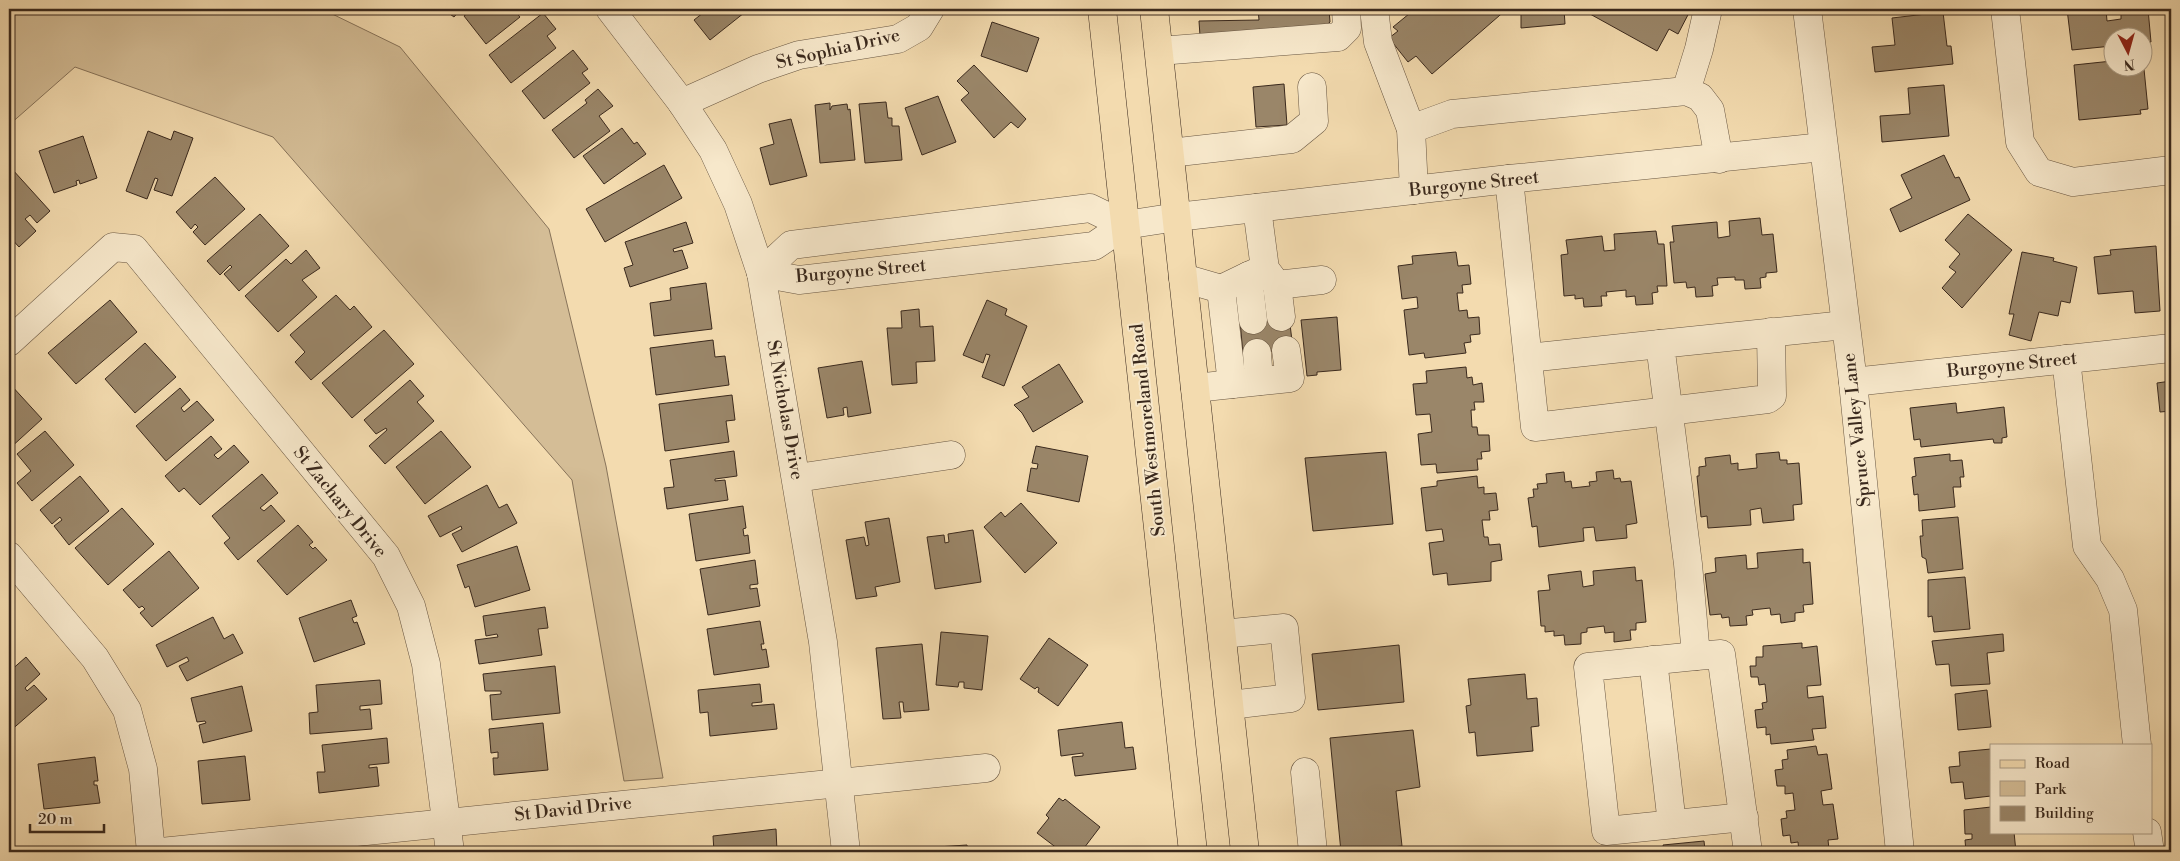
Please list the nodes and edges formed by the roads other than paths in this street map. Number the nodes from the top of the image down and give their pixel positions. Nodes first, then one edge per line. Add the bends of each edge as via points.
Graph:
1 (610, 9) edge
2 (930, 9) edge
3 (1102, 9) edge
4 (1154, 9) edge
5 (1346, 9) edge
6 (1374, 9) edge
7 (1708, 9) edge
8 (1807, 9) edge
9 (2006, 9) edge
10 (1159, 51) junction
11 (1312, 87) dead end
12 (1686, 91) junction
13 (682, 103) junction
14 (1411, 129) junction
15 (1823, 148) junction
16 (1170, 153) junction
17 (1719, 159) junction
18 (2171, 170) edge
19 (1509, 179) junction
20 (1414, 190) junction
21 (1257, 208) junction
22 (1177, 217) junction
23 (1125, 225) junction
24 (761, 273) junction
25 (1263, 277) junction
26 (1183, 278) junction
27 (1322, 280) dead end
28 (1221, 289) junction
29 (1282, 317) dead end
30 (1253, 320) dead end
31 (1845, 325) junction
32 (1771, 332) junction
33 (9, 342) edge
34 (1660, 344) junction
35 (2171, 348) edge
36 (1286, 350) dead end
37 (1257, 353) dead end
38 (1528, 358) junction
39 (2066, 359) junction
40 (1259, 381) junction
41 (1853, 382) junction
42 (1232, 384) junction
43 (1195, 388) junction
44 (1668, 409) junction
45 (952, 455) dead end
46 (797, 478) junction
47 (9, 556) edge
48 (1222, 634) junction
49 (1696, 656) junction
50 (1653, 660) junction
51 (1230, 705) junction
52 (2137, 744) edge
53 (986, 768) dead end
54 (1305, 772) dead end
55 (838, 782) junction
56 (1744, 817) junction
57 (446, 822) junction
58 (1672, 824) junction
59 (2147, 834) edge
60 (150, 852) edge
61 (161, 852) edge
62 (450, 852) edge
63 (846, 852) edge
64 (1193, 852) edge
65 (1245, 852) edge
66 (1313, 852) edge
67 (1748, 852) edge
68 (1900, 852) edge
69 (2150, 852) edge

1 - 13 street, St Nicholas Drive
2 - 13 street, St Sophia Drive via 919,27 898,39 799,55 758,69
3 - 23 main road, South Westmoreland Road
4 - 10 main road
5 - 10 street via 1347,28 1338,37
6 - 14 street via 1378,42
7 - 12 street
8 - 15 street, Spruce Valley Lane
9 - 18 street via 2020,142 2038,172 2073,182
10 - 16 main road
11 - 16 street via 1314,121 1292,139
12 - 14 street via 1452,114
12 - 17 street via 1700,97 1710,110
13 - 24 street, St Nicholas Drive via 712,150 738,204
14 - 20 street
15 - 17 street, Burgoyne Street
15 - 31 street, Spruce Valley Lane
16 - 22 main road
17 - 19 street, Burgoyne Street
19 - 20 street, Burgoyne Street
19 - 38 street
20 - 21 street, Burgoyne Street
21 - 22 street, Burgoyne Street
21 - 25 street
22 - 23 street, Burgoyne Street
22 - 26 main road
23 - 24 street, Burgoyne Street via 1094,246 799,280
23 - 24 street, Burgoyne Street via 1090,208 791,245
23 - 64 main road, South Westmoreland Road
24 - 46 street, St Nicholas Drive
25 - 27 street
25 - 28 street
25 - 29 street
25 - 30 street
26 - 28 street
26 - 43 main road
28 - 42 street
31 - 32 street
31 - 41 street, Spruce Valley Lane
32 - 34 street
32 - 44 street via 1772,396 1768,399
33 - 57 street, St Zachary Drive via 114,247 134,250 386,556 411,606 426,664
34 - 38 street
34 - 44 street
35 - 39 street, Burgoyne Street
36 - 40 street via 1290,378
37 - 40 street
38 - 44 street via 1535,426
39 - 41 street, Burgoyne Street
39 - 52 street via 2087,546 2110,579 2122,610
40 - 42 street
41 - 68 street, Spruce Valley Lane
42 - 43 street
43 - 48 main road
44 - 49 street
45 - 46 street
46 - 55 street, St Nicholas Drive via 822,642
47 - 60 street via 95,658 127,710 143,769
48 - 51 main road
48 - 51 street via 1284,628 1291,698
49 - 50 street
49 - 56 street via 1721,654
50 - 58 street
50 - 58 street via 1588,667 1606,831
51 - 65 main road
53 - 55 street, St David Drive
54 - 66 street
55 - 57 street, St David Drive
55 - 63 street, St Nicholas Drive
56 - 58 street
56 - 67 street
57 - 61 street, St David Drive
57 - 62 street, St Zachary Drive
59 - 69 street

